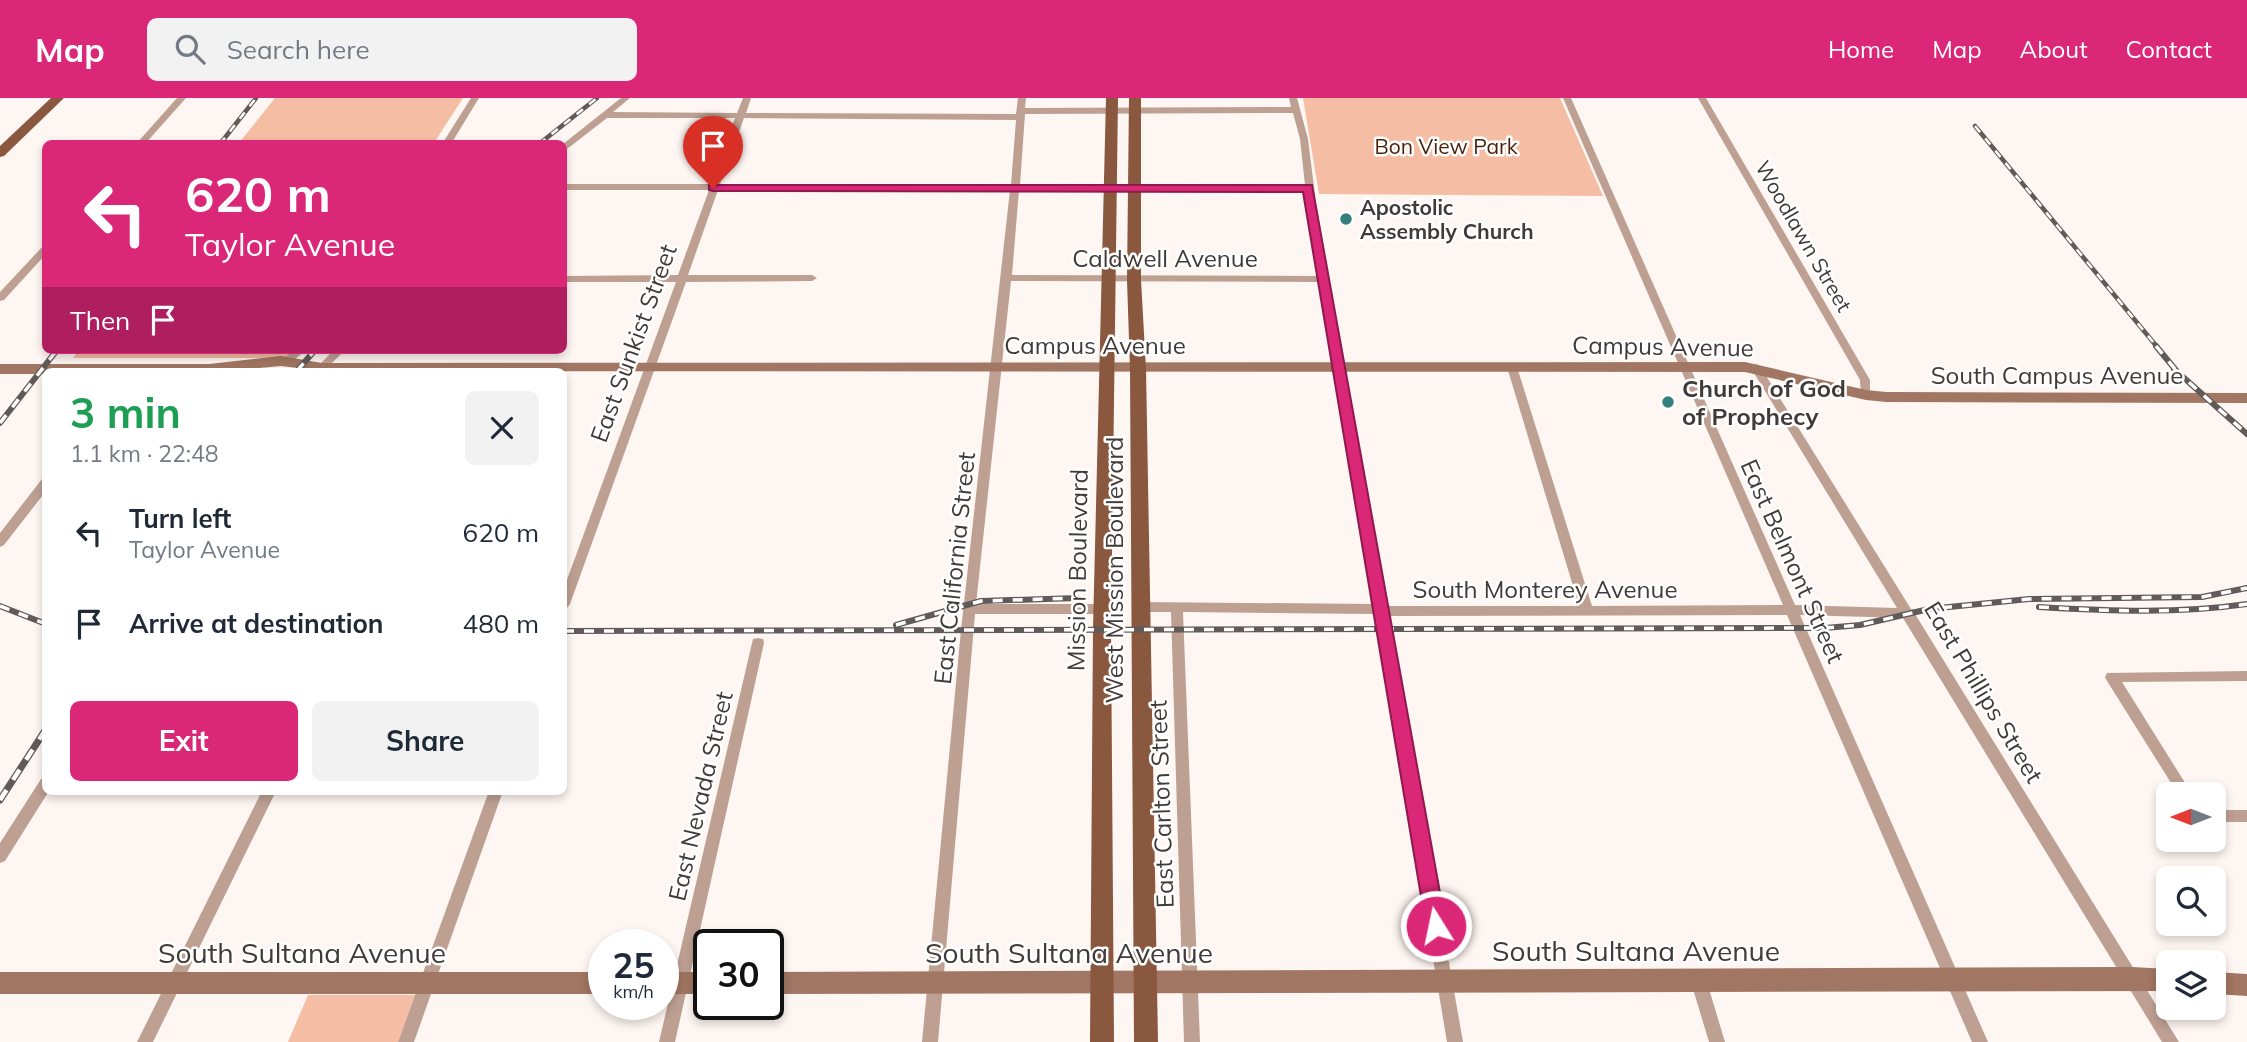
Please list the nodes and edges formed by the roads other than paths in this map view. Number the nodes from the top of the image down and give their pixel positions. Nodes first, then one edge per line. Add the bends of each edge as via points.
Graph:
1 (58, 98) edge
2 (182, 98) edge
3 (475, 98) edge
4 (626, 98) edge
5 (747, 98) edge
6 (1293, 98) edge
7 (1567, 98) edge
8 (1702, 98) edge
9 (1112, 104) edge
10 (1135, 104) edge
11 (1020, 108) edge
12 (1295, 110) junction
13 (605, 115) junction
14 (741, 116) junction
15 (144, 140) edge
16 (449, 140) edge
17 (567, 146) edge
18 (0, 153) edge
19 (567, 187) edge
20 (713, 188) junction
21 (1110, 188) junction
22 (1133, 188) junction
23 (1308, 188) junction
24 (1013, 189) junction
25 (42, 252) edge
26 (812, 278) dead end
27 (1006, 278) junction
28 (567, 279) edge
29 (680, 279) junction
30 (1108, 279) junction
31 (1324, 279) junction
32 (1134, 280) junction
33 (0, 298) edge
34 (296, 354) edge
35 (335, 354) edge
36 (284, 363) junction
37 (649, 367) junction
38 (1339, 367) junction
39 (1512, 367) junction
40 (1685, 367) junction
41 (219, 368) edge
42 (316, 368) edge
43 (319, 368) edge
44 (564, 368) edge
45 (998, 368) junction
46 (1107, 368) junction
47 (1756, 368) junction
48 (0, 369) edge
49 (42, 369) edge
50 (1138, 369) junction
51 (1866, 395) junction
52 (2247, 398) edge
53 (42, 487) edge
54 (0, 542) edge
55 (567, 596) edge
56 (1140, 607) junction
57 (1177, 607) junction
58 (970, 609) junction
59 (1102, 609) junction
60 (1381, 610) junction
61 (1791, 610) junction
62 (1587, 611) junction
63 (1909, 613) junction
64 (758, 643) dead end
65 (2247, 676) edge
66 (2178, 782) edge
67 (42, 789) edge
68 (267, 795) edge
69 (495, 795) edge
70 (2226, 816) edge
71 (2247, 816) edge
72 (0, 856) edge
73 (679, 955) edge
74 (1952, 978) junction
75 (2132, 978) junction
76 (1698, 979) junction
77 (2156, 979) edge
78 (428, 981) junction
79 (1145, 981) junction
80 (1445, 981) junction
81 (936, 982) junction
82 (1102, 982) junction
83 (1190, 982) junction
84 (0, 983) edge
85 (174, 983) junction
86 (588, 983) edge
87 (784, 983) edge
88 (2226, 984) edge
89 (2247, 985) edge
90 (669, 1020) edge
91 (145, 1042) edge
92 (406, 1042) edge
93 (667, 1042) edge
94 (930, 1042) edge
95 (1102, 1042) edge
96 (1146, 1042) edge
97 (1192, 1042) edge
98 (1455, 1042) edge
99 (1717, 1042) edge
100 (1980, 1042) edge
101 (2171, 1042) edge

1 - 18 main road
2 - 15 street
3 - 16 street
4 - 13 street
5 - 14 street, East Sunkist Street
6 - 12 street
7 - 40 street, East Belmont Street
8 - 51 street, Woodlawn Street via 1865,380
9 - 10 street
9 - 11 street
9 - 21 main road, Mission Boulevard
10 - 12 street
10 - 22 main road, West Mission Boulevard
11 - 14 street
11 - 24 street, East California Street
12 - 23 street via 1304,139
13 - 14 street
13 - 17 street
14 - 20 street, East Sunkist Street
19 - 20 street
20 - 24 street
20 - 29 street, East Sunkist Street
21 - 22 street
21 - 24 street
21 - 30 main road, Mission Boulevard
22 - 23 street
22 - 32 main road, West Mission Boulevard
23 - 31 street
24 - 27 street, East California Street
25 - 33 street
26 - 29 street
27 - 30 street, Caldwell Avenue
27 - 45 street, East California Street
28 - 29 street
29 - 37 street, East Sunkist Street
30 - 32 street, Caldwell Avenue
30 - 46 main road, Mission Boulevard
31 - 32 street, Caldwell Avenue
31 - 38 street
32 - 50 main road, West Mission Boulevard
34 - 36 street
35 - 43 street
36 - 41 street, Campus Avenue
36 - 42 street, Campus Avenue via 313,364
37 - 44 street, Campus Avenue
37 - 45 street, Campus Avenue
37 - 55 street, East Sunkist Street
38 - 39 street, Campus Avenue
38 - 50 street, Campus Avenue
38 - 60 street
39 - 40 street, Campus Avenue
39 - 62 street
40 - 47 street, Campus Avenue
40 - 61 street, East Belmont Street
45 - 46 street, Campus Avenue
45 - 58 street, East California Street
46 - 50 street, Campus Avenue
46 - 59 main road, Mission Boulevard
47 - 51 street, Campus Avenue
47 - 63 street, East Phillips Street
48 - 49 street, Campus Avenue
50 - 56 main road, West Mission Boulevard
51 - 52 street, South Campus Avenue
53 - 54 street
56 - 57 street, South Monterey Avenue
56 - 79 main road, West Mission Boulevard
57 - 60 street, South Monterey Avenue
57 - 83 street, East Carlton Street
58 - 59 street
58 - 81 street, East California Street
59 - 82 main road, Mission Boulevard
60 - 62 street, South Monterey Avenue
60 - 80 street
61 - 62 street, South Monterey Avenue
61 - 63 street, South Monterey Avenue
61 - 74 street, East Belmont Street
63 - 75 street, East Phillips Street
64 - 73 street, East Nevada Street
65 - 66 street via 2112,677
67 - 72 street
68 - 85 street
69 - 78 street
70 - 71 street
74 - 75 street, South Sultana Avenue
74 - 76 street, South Sultana Avenue
74 - 100 street, East Belmont Street
75 - 77 street, South Sultana Avenue
75 - 101 street, East Phillips Street
76 - 80 street, South Sultana Avenue
76 - 99 street
78 - 85 street, South Sultana Avenue
78 - 86 street, South Sultana Avenue
78 - 92 street
79 - 82 street, South Sultana Avenue
79 - 83 street, South Sultana Avenue
79 - 96 main road, West Mission Boulevard
80 - 83 street, South Sultana Avenue
80 - 98 street
81 - 82 street, South Sultana Avenue
81 - 87 street, South Sultana Avenue
81 - 94 street, East California Street
82 - 95 main road, Mission Boulevard
83 - 97 street, East Carlton Street
84 - 85 street, South Sultana Avenue
85 - 91 street
88 - 89 street
90 - 93 street, East Nevada Street

